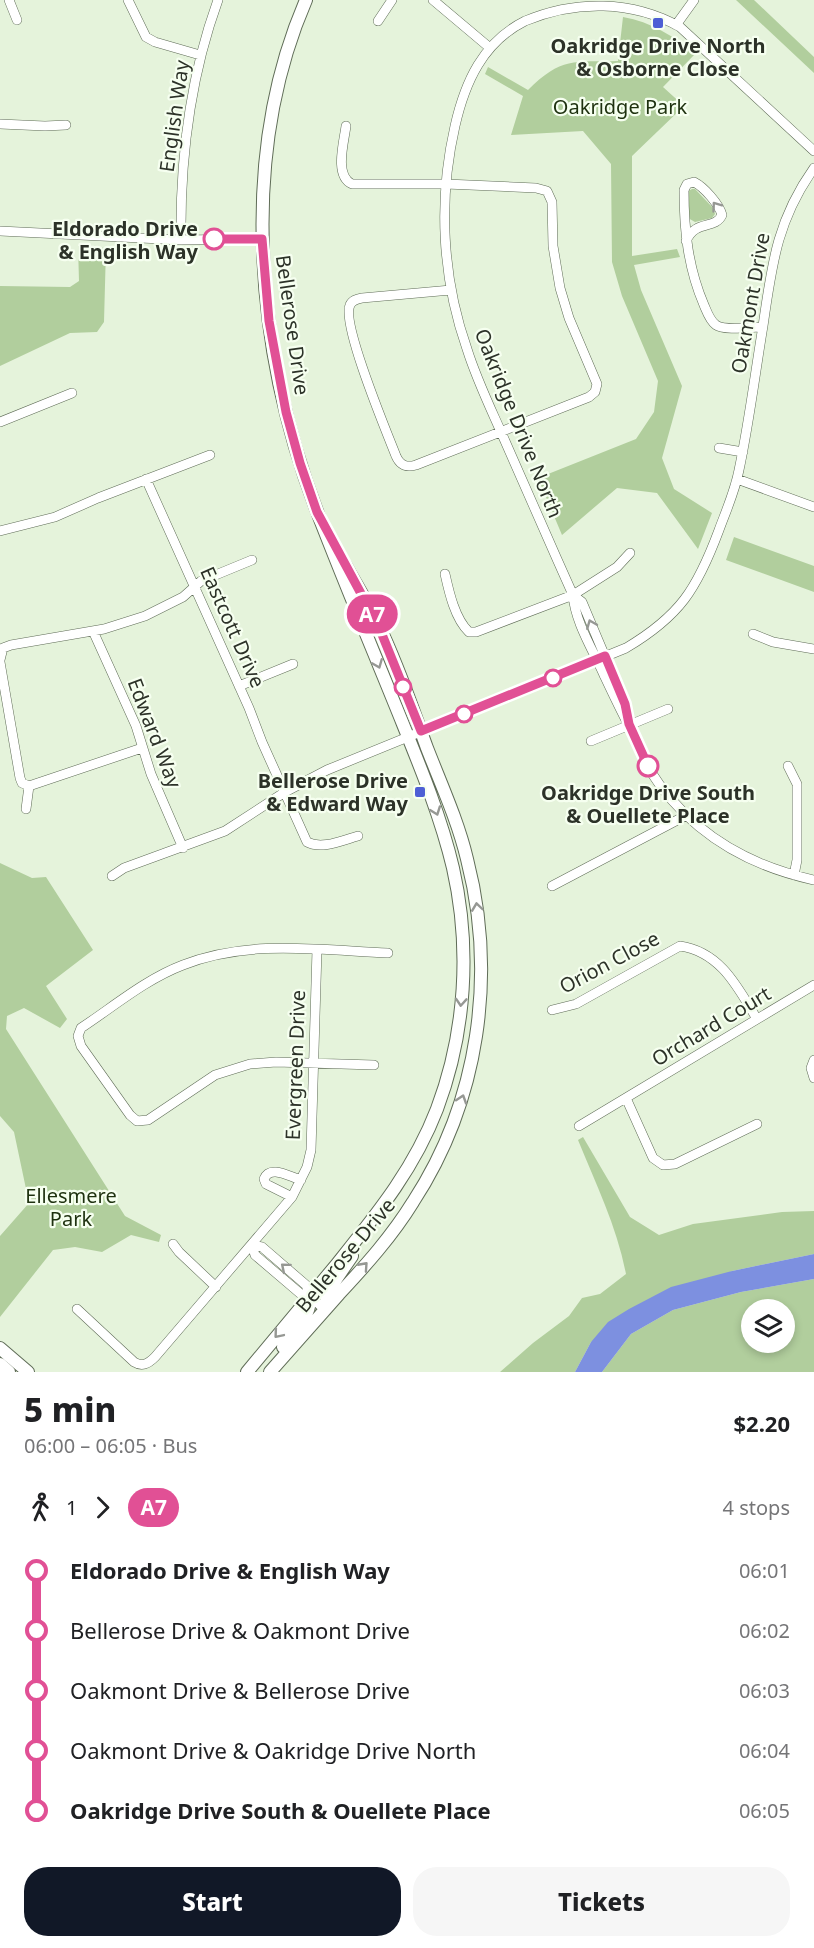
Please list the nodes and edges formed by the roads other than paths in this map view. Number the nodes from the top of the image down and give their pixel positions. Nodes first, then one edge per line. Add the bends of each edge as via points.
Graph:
1 (9, 0) edge
2 (128, 0) edge
3 (218, 0) edge
4 (306, 0) edge
5 (392, 0) edge
6 (434, 0) edge
7 (694, 0) edge
8 (574, 2) edge
9 (16, 20) dead end
10 (378, 21) dead end
11 (676, 25) junction
12 (490, 48) junction
13 (200, 55) junction
14 (0, 124) edge
15 (66, 125) dead end
16 (346, 126) dead end
17 (814, 151) edge
18 (814, 168) edge
19 (446, 184) junction
20 (0, 231) edge
21 (262, 239) junction
22 (181, 240) junction
23 (686, 241) junction
24 (451, 290) junction
25 (762, 327) junction
26 (72, 393) dead end
27 (0, 422) edge
28 (501, 432) junction
29 (719, 448) dead end
30 (743, 452) junction
31 (210, 454) dead end
32 (146, 478) junction
33 (738, 479) junction
34 (814, 507) edge
35 (317, 512) junction
36 (0, 531) edge
37 (630, 553) dead end
38 (252, 560) dead end
39 (445, 574) dead end
40 (195, 586) junction
41 (573, 595) junction
42 (93, 632) junction
43 (753, 634) dead end
44 (2, 646) edge
45 (814, 649) edge
46 (601, 658) junction
47 (0, 661) edge
48 (293, 664) dead end
49 (239, 686) junction
50 (668, 709) dead end
51 (629, 724) junction
52 (421, 731) junction
53 (408, 736) junction
54 (591, 741) dead end
55 (142, 748) junction
56 (788, 766) dead end
57 (29, 786) junction
58 (285, 792) junction
59 (26, 809) dead end
60 (686, 816) junction
61 (358, 836) dead end
62 (183, 848) junction
63 (794, 875) junction
64 (112, 876) dead end
65 (814, 880) edge
66 (552, 886) dead end
67 (317, 950) junction
68 (388, 953) dead end
69 (814, 985) edge
70 (552, 1010) dead end
71 (757, 1019) junction
72 (814, 1060) edge
73 (313, 1063) junction
74 (374, 1065) dead end
75 (814, 1078) edge
76 (626, 1098) junction
77 (757, 1124) dead end
78 (579, 1126) dead end
79 (302, 1180) junction
80 (292, 1197) junction
81 (386, 1204) junction
82 (173, 1244) dead end
83 (252, 1245) junction
84 (216, 1287) junction
85 (310, 1296) junction
86 (77, 1309) dead end
87 (325, 1310) junction
88 (0, 1348) edge
89 (0, 1364) edge
90 (9, 1372) edge
91 (28, 1372) edge
92 (247, 1372) edge
93 (266, 1372) edge
94 (270, 1372) edge

1 - 9 street
2 - 13 street via 146,37
3 - 13 street, English Way
4 - 21 main road, Bellerose Drive via 272,111
5 - 10 street
6 - 12 street
7 - 11 street
8 - 11 street, Oakridge Drive North via 632,7
8 - 12 street, Oakridge Drive North via 509,30
11 - 17 street, Oakridge Drive North
12 - 19 street, Oakridge Drive North via 472,74 460,104
13 - 22 street, English Way via 184,146
14 - 15 street
16 - 19 street via 342,172 349,183
18 - 25 street, Oakmont Drive via 779,234
19 - 24 street, Oakridge Drive North via 445,238
19 - 28 street via 536,188 550,194 560,288 597,384 589,397
20 - 22 street
21 - 22 street
21 - 35 main road, Bellerose Drive via 269,321 286,412
23 -> 23 street via 694,230 722,215 694,182 684,190
23 - 25 street via 694,281 713,323 721,328
24 - 28 street, Oakridge Drive North via 467,350
24 - 28 street via 352,302 350,316 367,382 396,456 404,466 416,465
25 - 30 street, Oakmont Drive
26 - 27 street
28 - 41 street, Oakridge Drive North
29 - 30 street
30 - 33 street, Oakmont Drive
31 - 32 street
32 - 36 street via 55,517
32 - 40 street, Eastcott Drive
33 - 34 street
33 - 46 street, Oakmont Drive via 709,558 686,599 650,633
35 - 52 main road, Bellerose Drive via 379,627
35 -> 53 main road, Bellerose Drive
37 - 41 street via 617,567
38 - 40 street
39 - 41 street via 461,622 473,633
40 - 42 street via 155,612
40 - 49 street, Eastcott Drive
41 - 46 street, Oakridge Drive North via 574,606
42 - 44 street
42 - 55 street, Edward Way via 136,726
43 - 45 street
44 - 47 street
46 - 51 street, Oakridge Drive North via 618,707
46 - 52 street, Oakmont Drive
47 - 57 street via 20,778
48 - 49 street
49 - 58 street, Eastcott Drive
50 - 51 street
51 - 54 street
51 - 60 street, Oakridge Drive North via 648,768
52 - 53 street, Oakmont Drive
87 -> 52 main road, Bellerose Drive via 390,1235 425,1184 458,1110 476,1038 482,968 476,901 462,838
53 - 58 street
53 -> 81 main road, Bellerose Drive via 453,867 464,969 460,1017 443,1090 420,1147
55 - 57 street
55 - 62 street, Edward Way
56 - 63 street via 797,784
57 - 59 street
58 - 61 street, Eastcott Drive via 309,844 326,845
58 - 62 street via 225,831
60 - 63 street, Oakridge Drive North via 741,855
60 - 66 street
62 - 64 street via 124,868
63 - 65 street, Oakridge Drive North
67 - 68 street
67 - 73 street, Evergreen Drive
67 - 73 street via 249,949 182,965 81,1028 78,1036 130,1115 141,1122 226,1070 261,1062
69 - 71 street, Orchard Court
70 - 71 street, Orion Close via 576,1004 680,946 722,967
71 - 76 street, Orchard Court
72 - 75 street
73 - 74 street
73 - 79 street, Evergreen Drive via 310,1150
76 - 77 street via 653,1158 663,1165 675,1164
76 - 78 street, Orchard Court
79 - 80 street, Evergreen Drive
79 - 80 street via 272,1172 264,1177 266,1184
80 - 83 street, Evergreen Drive
81 - 85 main road, Bellerose Drive
81 - 87 main road via 328,1291
82 - 84 street
83 - 84 street, Evergreen Drive
83 - 85 street via 262,1247 306,1285
84 - 86 street, Evergreen Drive via 152,1360 142,1365
85 - 87 street
85 -> 92 main road, Bellerose Drive
85 - 93 main road via 305,1316
87 - 94 main road, Bellerose Drive
88 - 91 main road
89 - 90 main road

